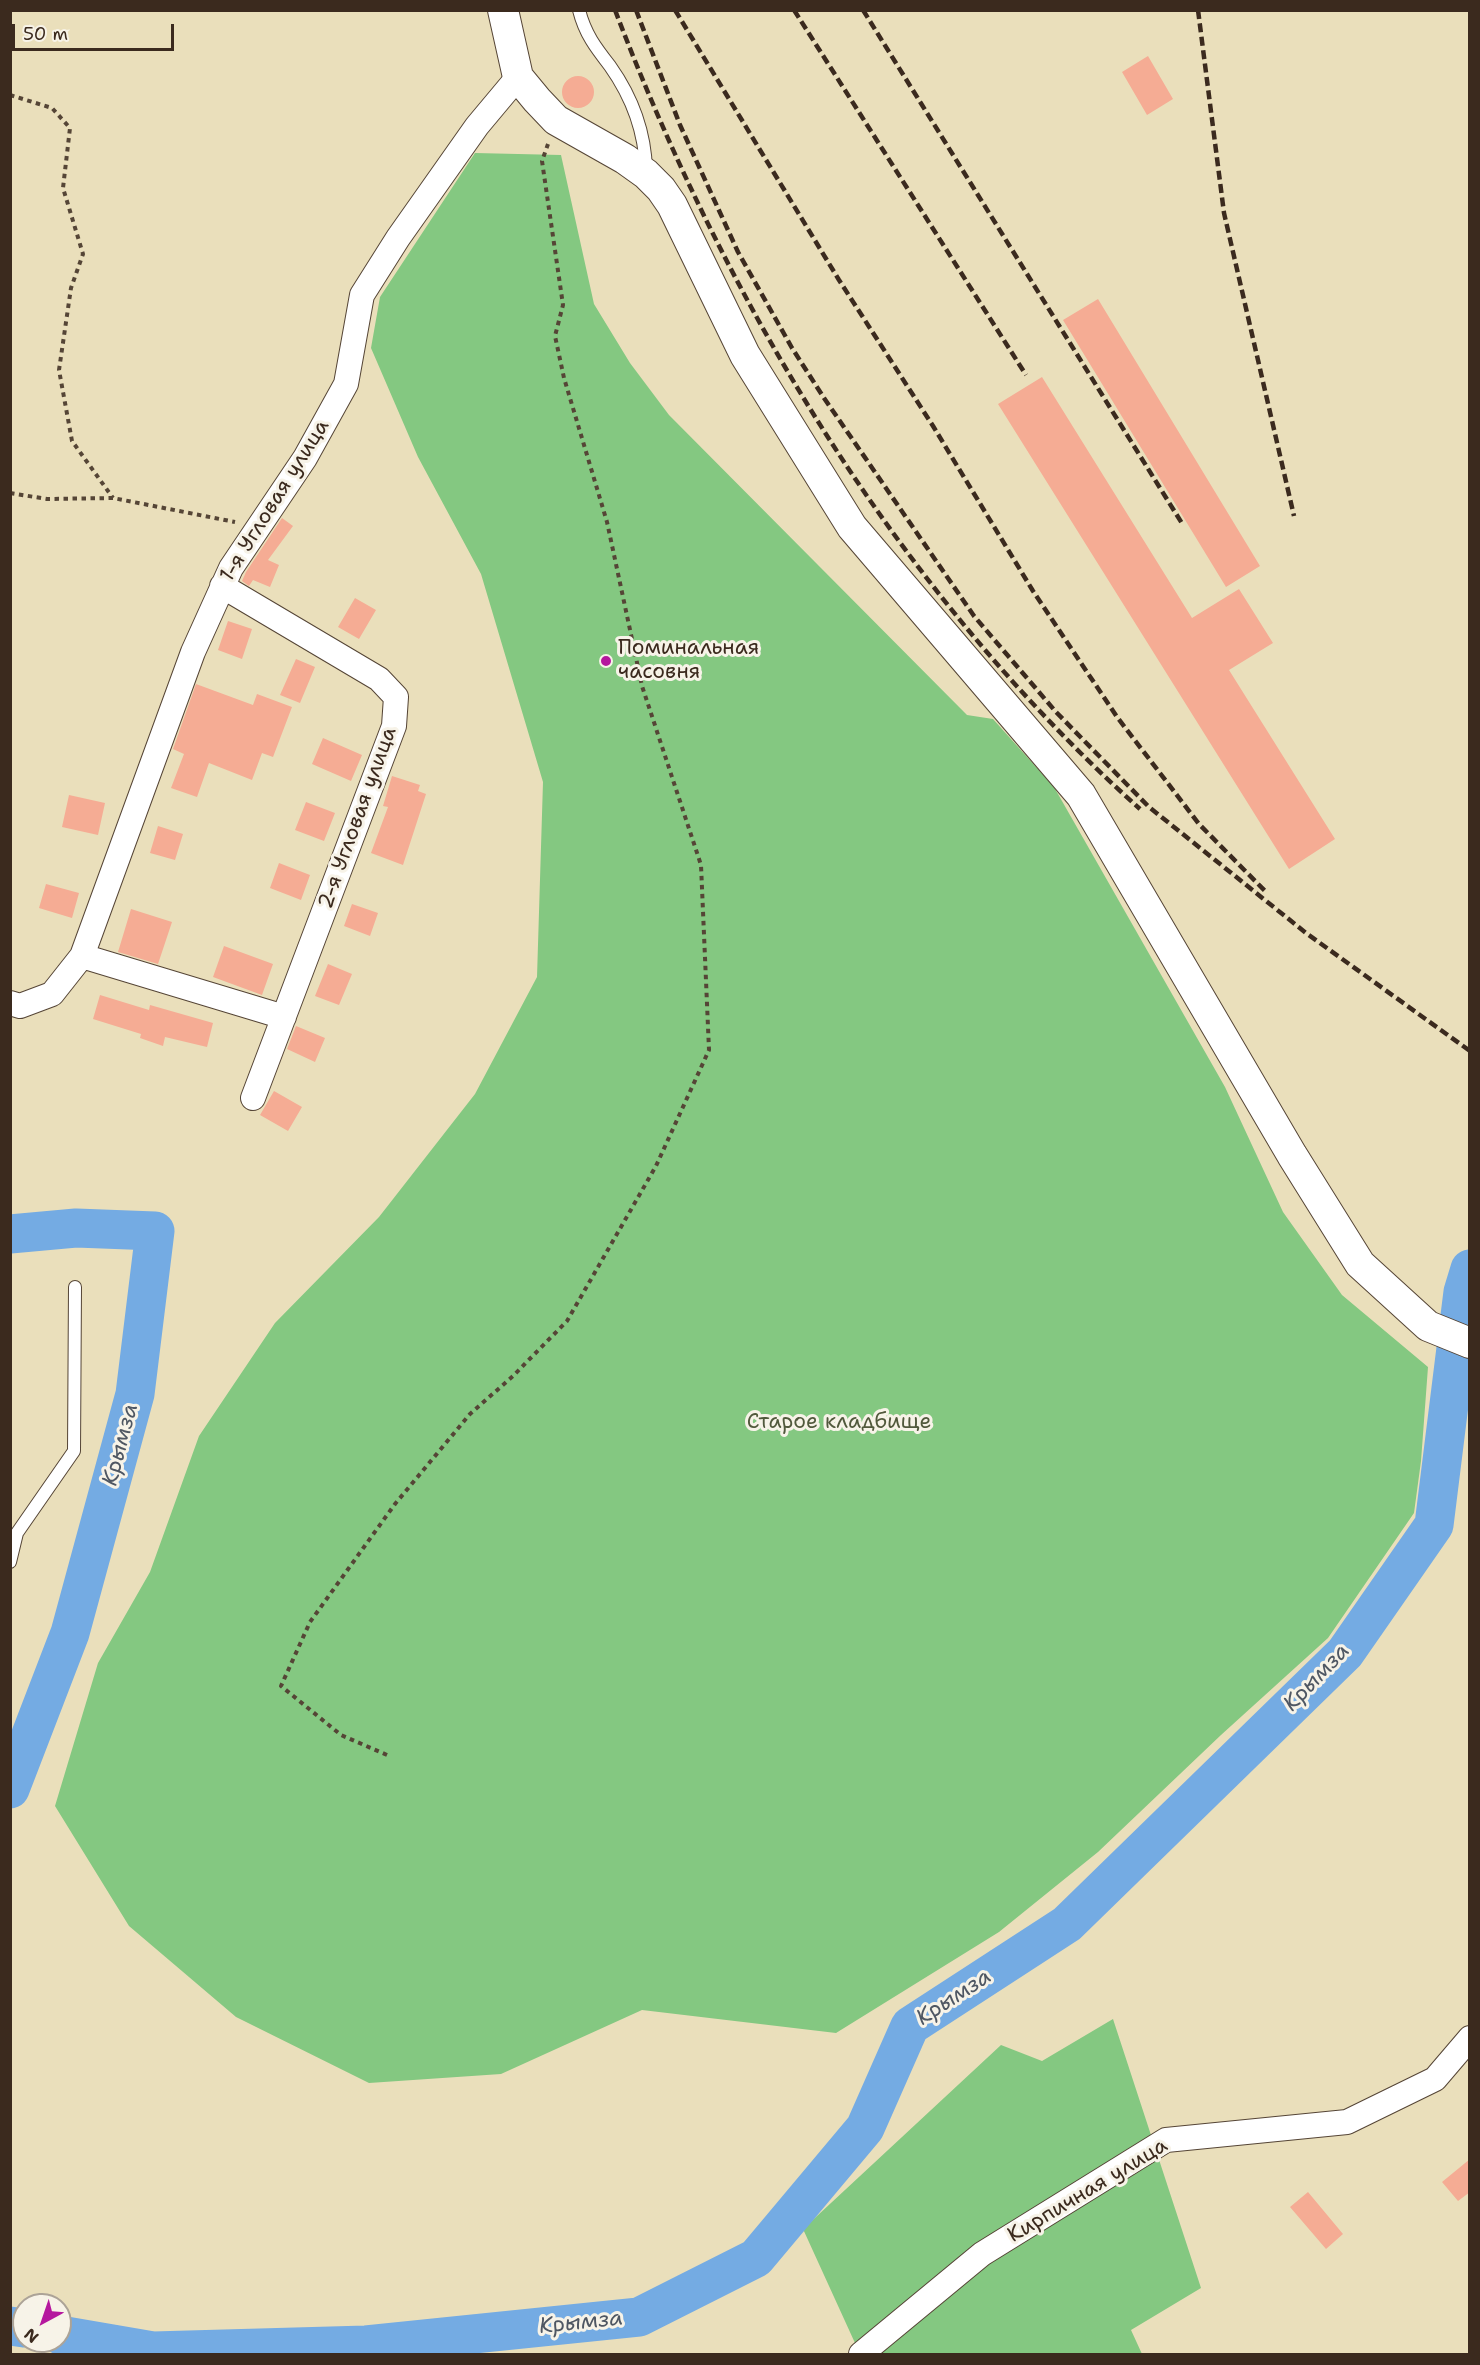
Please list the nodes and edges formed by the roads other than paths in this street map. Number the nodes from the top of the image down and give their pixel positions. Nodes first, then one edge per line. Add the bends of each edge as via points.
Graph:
1 (503, 10) edge
2 (579, 10) edge
3 (518, 77) junction
4 (646, 174) junction
5 (222, 586) junction
6 (82, 956) junction
7 (10, 1003) edge
8 (284, 1017) junction
9 (253, 1098) dead end
10 (75, 1287) dead end
11 (1470, 1343) edge
12 (10, 1562) edge
13 (1470, 2038) edge
14 (861, 2355) edge

1 - 3 street
2 - 4 lane via 593,46 630,98 645,148
3 - 4 street via 556,120
3 - 5 street, 1-я Угловая улица via 477,126 363,295 346,384 305,458
4 - 11 street via 672,205 745,355 852,527 1081,795 1360,1264 1428,1326
5 - 6 street, 1-я Угловая улица via 193,652
5 - 8 street, 2-я Угловая улица via 379,679 396,697 394,726
6 - 7 street, 1-я Угловая улица via 52,994 20,1006
6 - 8 street
8 - 9 street, 2-я Угловая улица
10 - 12 lane via 74,1451 17,1533
13 - 14 street, Кирпичная улица via 1436,2079 1347,2122 1166,2140 982,2254

